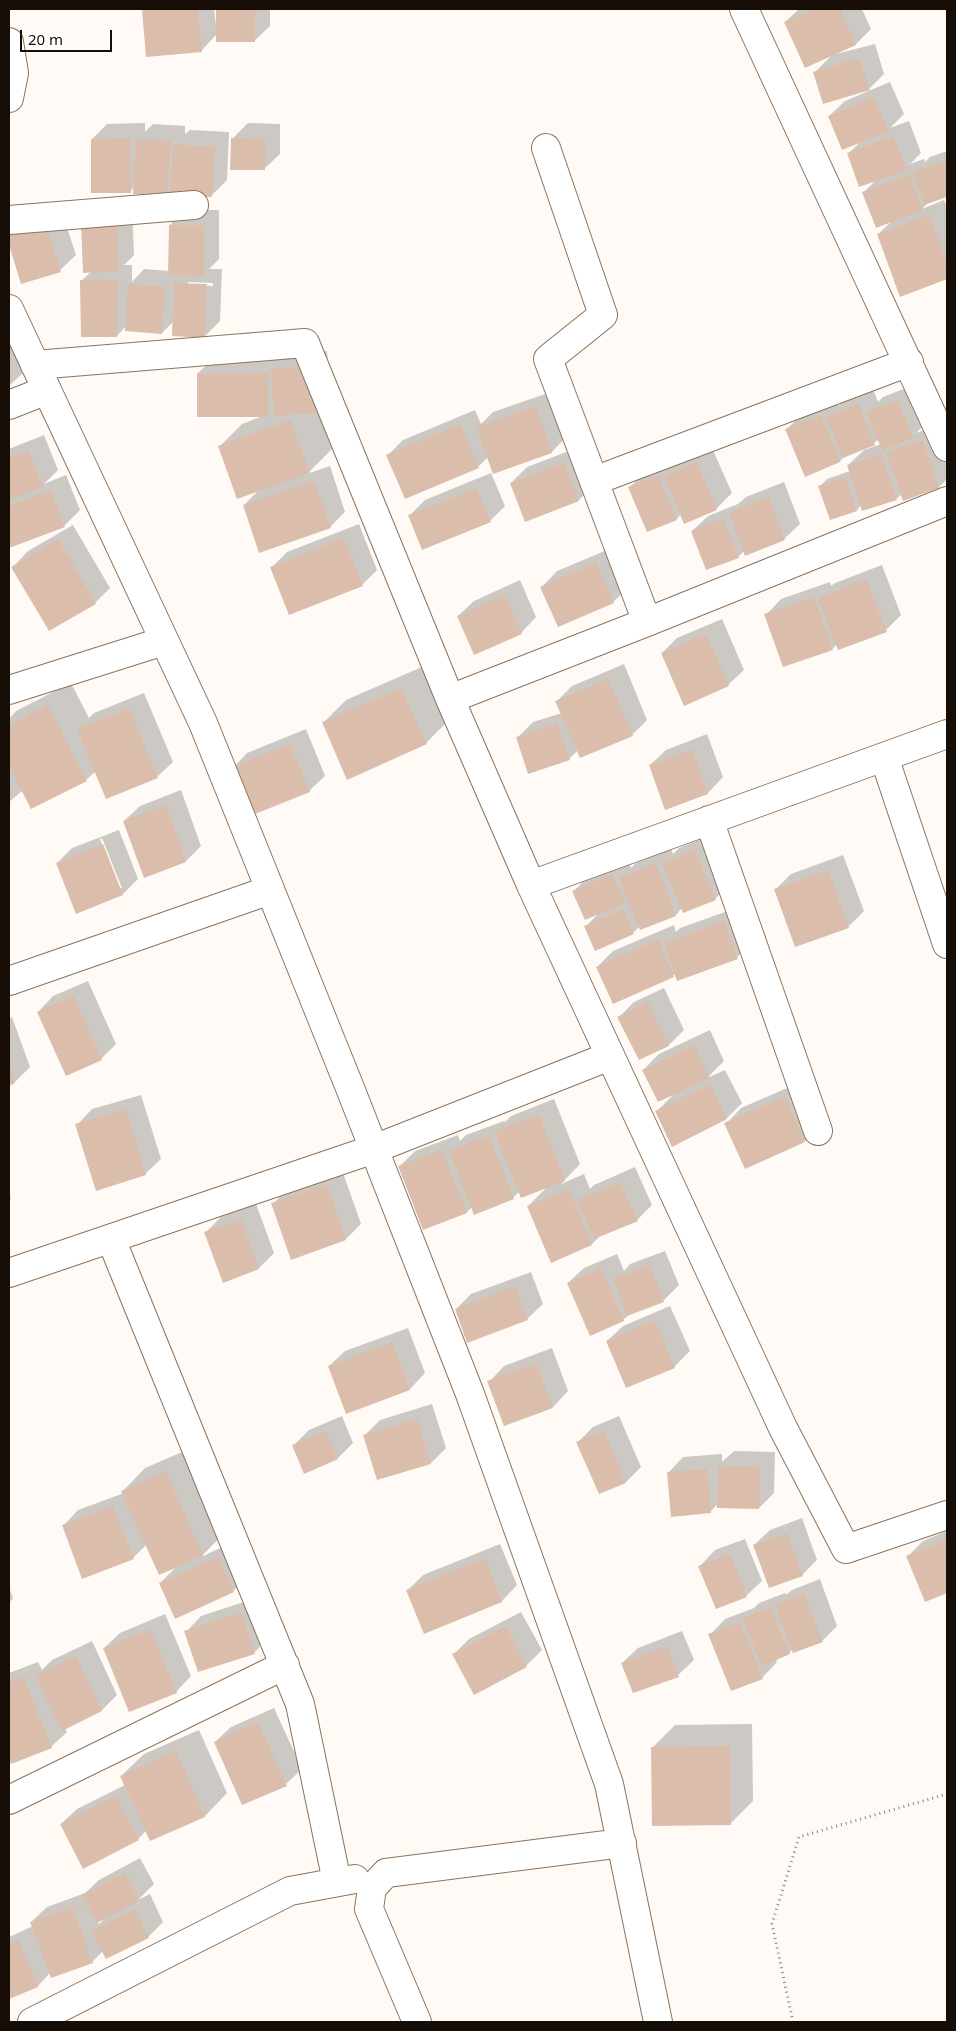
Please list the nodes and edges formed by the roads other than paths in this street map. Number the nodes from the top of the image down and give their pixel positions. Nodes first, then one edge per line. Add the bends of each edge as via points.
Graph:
1 (744, 9) edge
2 (9, 42) edge
3 (9, 98) edge
4 (546, 148) dead end
5 (194, 205) dead end
6 (9, 220) edge
7 (9, 309) edge
8 (909, 362) junction
9 (35, 365) junction
10 (47, 390) junction
11 (9, 405) edge
12 (947, 447) edge
13 (594, 482) junction
14 (947, 501) edge
15 (647, 622) junction
16 (164, 641) junction
17 (9, 690) edge
18 (450, 699) junction
19 (947, 734) edge
20 (884, 757) junction
21 (708, 820) junction
22 (531, 885) junction
23 (270, 890) junction
24 (947, 944) edge
25 (9, 980) edge
26 (610, 1056) junction
27 (818, 1131) dead end
28 (374, 1149) junction
29 (111, 1238) junction
30 (9, 1273) edge
31 (947, 1515) edge
32 (285, 1665) junction
33 (9, 1800) edge
34 (622, 1844) junction
35 (386, 1873) junction
36 (337, 1882) junction
37 (32, 2022) edge
38 (417, 2022) edge
39 (658, 2022) edge

1 - 8 street
2 - 3 street via 14,73
4 - 13 street via 603,316 548,359
5 - 6 street
7 - 9 street
8 - 12 street
8 - 13 street
9 - 10 street
9 - 18 street via 305,343
10 - 11 street
10 - 16 street
13 - 15 street
14 - 15 street
15 - 18 street
16 - 17 street
16 - 23 street via 203,723
18 - 22 street
19 - 20 street
20 - 21 street
20 - 24 street
21 - 22 street
21 - 27 street
22 - 26 street
23 - 25 street
23 - 28 street
26 - 28 street
26 - 31 street via 783,1428 846,1549
28 - 29 street
28 - 34 street via 470,1394 600,1756
29 - 30 street
29 - 32 street
32 - 33 street
32 - 36 street via 300,1704
34 - 35 street
34 - 39 street
35 - 36 street
35 - 38 street via 372,1888 369,1909
36 - 37 street via 290,1891

